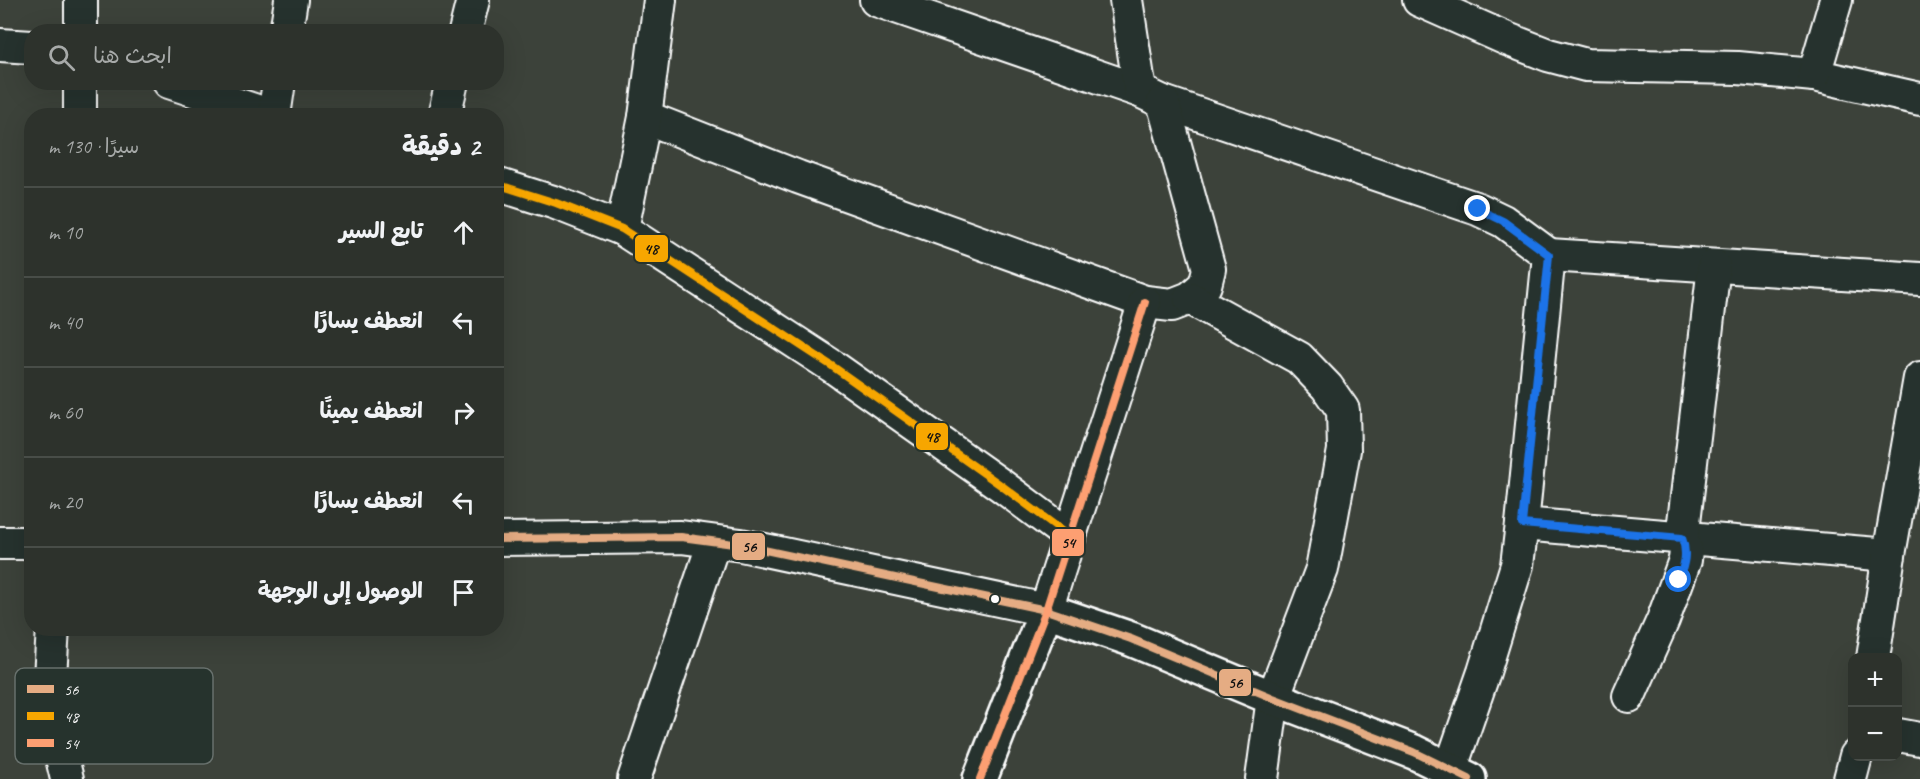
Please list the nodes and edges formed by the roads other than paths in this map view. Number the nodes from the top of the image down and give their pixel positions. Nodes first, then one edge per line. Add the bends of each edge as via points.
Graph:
1 (81, 0) edge
2 (291, 0) edge
3 (473, 0) edge
4 (660, 0) edge
5 (876, 0) edge
6 (1126, 0) edge
7 (1419, 0) edge
8 (1836, 0) edge
9 (81, 24) edge
10 (287, 24) edge
11 (467, 24) edge
12 (0, 45) edge
13 (24, 46) edge
14 (1814, 75) junction
15 (80, 90) edge
16 (193, 90) edge
17 (278, 90) edge
18 (450, 90) edge
19 (1151, 96) junction
20 (1920, 99) edge
21 (80, 108) edge
22 (249, 108) edge
23 (274, 108) edge
24 (446, 108) edge
25 (645, 117) junction
26 (504, 187) edge
27 (622, 229) junction
28 (1549, 255) junction
29 (1714, 266) junction
30 (1920, 279) edge
31 (1190, 298) junction
32 (1145, 302) junction
33 (1920, 378) edge
34 (1522, 524) junction
35 (1069, 536) junction
36 (1682, 538) junction
37 (504, 539) edge
38 (714, 542) junction
39 (0, 543) edge
40 (24, 543) edge
41 (1888, 555) junction
42 (1046, 610) junction
43 (53, 636) edge
44 (1874, 653) edge
45 (51, 668) edge
46 (1629, 696) dead end
47 (1273, 698) junction
48 (1902, 736) edge
49 (1920, 738) edge
50 (1855, 761) edge
51 (63, 764) edge
52 (1459, 774) edge
53 (67, 779) edge
54 (634, 779) edge
55 (981, 779) edge
56 (1262, 779) edge
57 (1850, 779) edge

1 - 9 street
2 - 10 street
3 - 11 street
4 - 25 street
5 - 19 street
6 - 19 street
7 - 14 street via 1548,55 1586,65 1738,68
8 - 14 street
12 - 13 street
14 - 20 street
15 - 21 street
16 - 22 street
17 - 23 street
18 - 24 street
19 - 28 street via 1478,209 1503,221
19 - 31 street via 1209,269 1205,285
25 - 27 street
25 - 32 street via 798,177
26 - 27 street
27 - 35 street via 832,366
28 - 29 street
28 - 34 street
29 - 30 street
29 - 36 street
31 - 32 street via 1172,305
31 - 47 street via 1299,358 1343,410 1344,450 1322,569
32 - 35 street
33 - 41 street
34 - 36 street
34 - 52 street via 1516,565
35 - 42 street
36 - 41 street
36 - 46 street via 1686,550 1679,580
37 - 38 street via 681,537
38 - 42 street
38 - 54 street
39 - 40 street
41 - 44 street
42 - 47 main road via 1131,639
42 - 55 main road
43 - 45 street
47 - 52 main road via 1414,752
47 - 56 street
48 - 49 street
50 - 57 street
51 - 53 street

